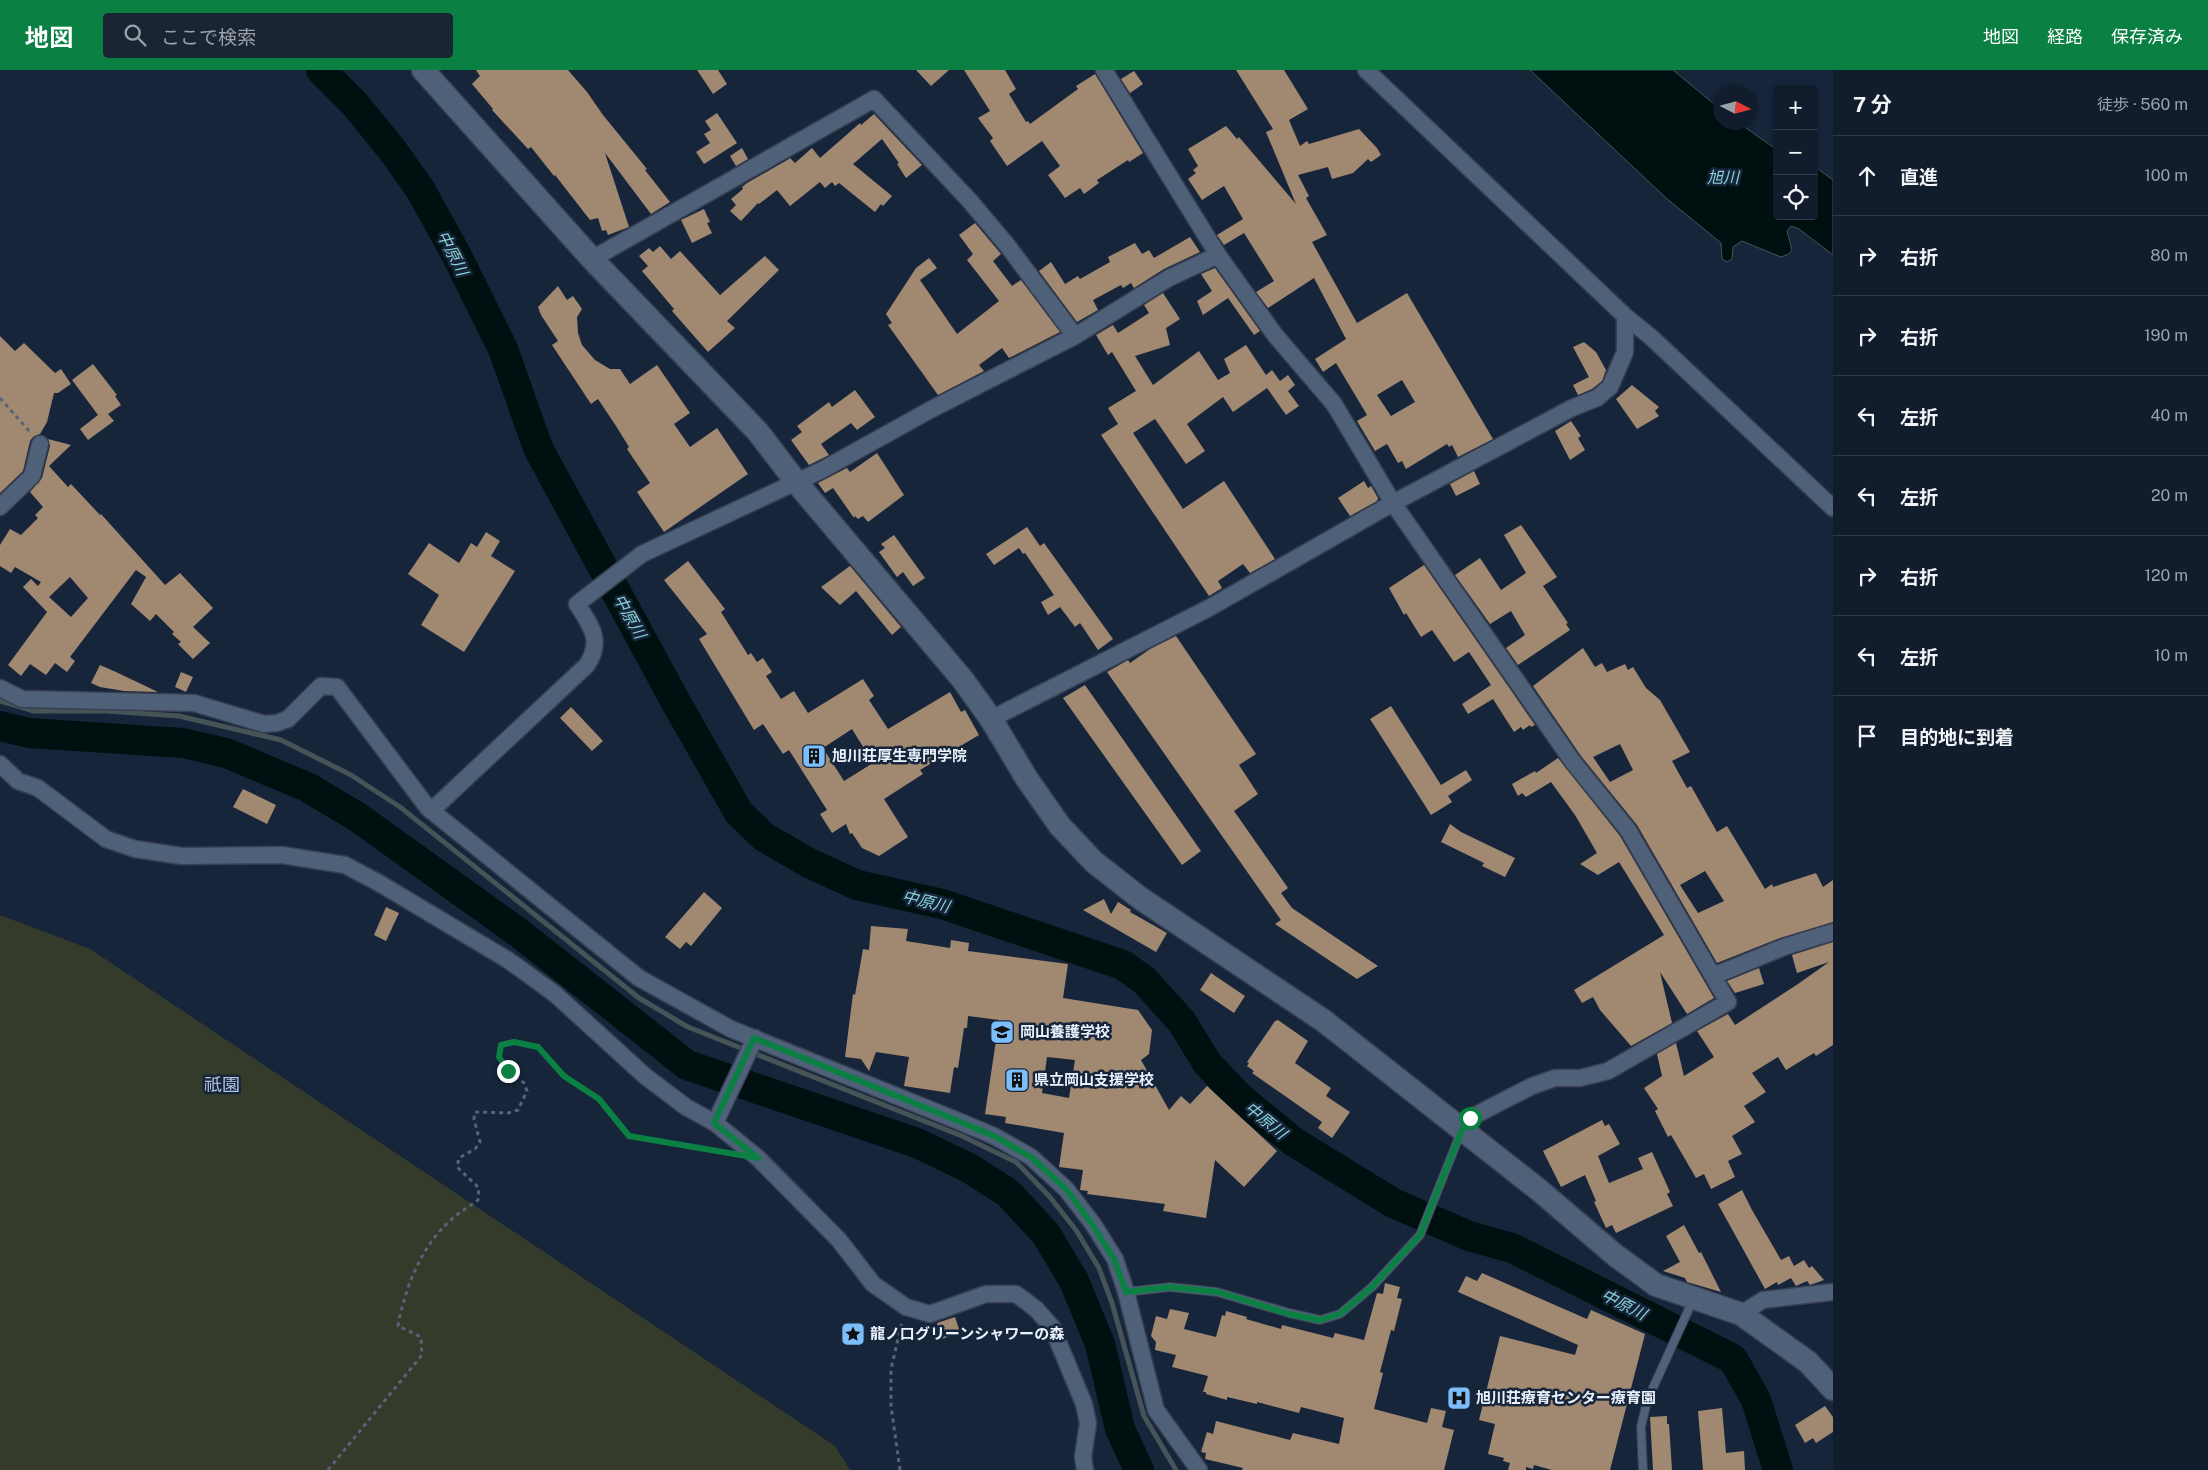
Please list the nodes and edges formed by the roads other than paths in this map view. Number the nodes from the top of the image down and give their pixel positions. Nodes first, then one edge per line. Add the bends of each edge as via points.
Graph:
1 (423, 70) edge
2 (1104, 70) edge
3 (1366, 70) edge
4 (1218, 254) junction
5 (592, 258) junction
6 (1625, 316) junction
7 (1075, 336) junction
8 (40, 444) road end
9 (797, 483) junction
10 (1394, 503) junction
11 (0, 507) edge
12 (1833, 508) edge
13 (0, 688) edge
14 (991, 719) junction
15 (0, 764) edge
16 (431, 811) junction
17 (1833, 932) edge
18 (1713, 976) junction
19 (753, 1042) junction
20 (716, 1120) junction
21 (1462, 1130) junction
22 (1126, 1292) junction
23 (1833, 1292) edge
24 (1694, 1298) junction
25 (1741, 1314) junction
26 (1833, 1389) edge
27 (1085, 1470) edge
28 (1199, 1470) edge
29 (1644, 1470) edge

1 - 5 street
2 - 4 street
3 - 6 street
4 - 7 street via 1169,278
4 - 10 street via 1275,336 1334,404
5 - 7 street via 874,99 969,200
5 - 9 street via 720,390
6 - 10 street via 1625,352 1610,387 1597,398 1572,408
6 - 12 street
7 - 9 street via 939,405
8 - 11 street via 32,476
9 - 14 street via 929,638
9 - 16 street via 642,554 577,604 594,632 594,654 587,665
10 - 14 street via 1209,608
10 - 18 street via 1573,762 1628,830
13 - 16 street via 22,699 194,703 264,724 288,719 321,686 337,687
14 - 21 street via 1060,826 1094,862 1140,898 1324,1021
15 - 20 street via 18,781 38,788 106,839 135,849 182,856 282,855 345,865 508,960 555,994 645,1076 686,1107
16 - 19 street via 640,978
17 - 18 street via 1784,946
18 - 21 street via 1728,1002 1608,1071 1580,1078 1555,1078 1532,1086 1470,1118
19 - 20 street
19 - 22 street via 951,1118 994,1136 1031,1157 1066,1189 1092,1224 1114,1259
20 - 27 street via 839,1240 873,1284 906,1307 930,1314 986,1294 1016,1294 1036,1309 1052,1327 1084,1404 1088,1423 1083,1457
21 - 22 lane via 1420,1235 1372,1287 1340,1314 1320,1320 1218,1292 1170,1287
21 - 24 street via 1656,1285
22 - 28 street via 1156,1410
23 - 25 street via 1763,1300
24 - 25 street
24 - 29 lane via 1647,1401 1641,1427
25 - 26 street via 1808,1362

